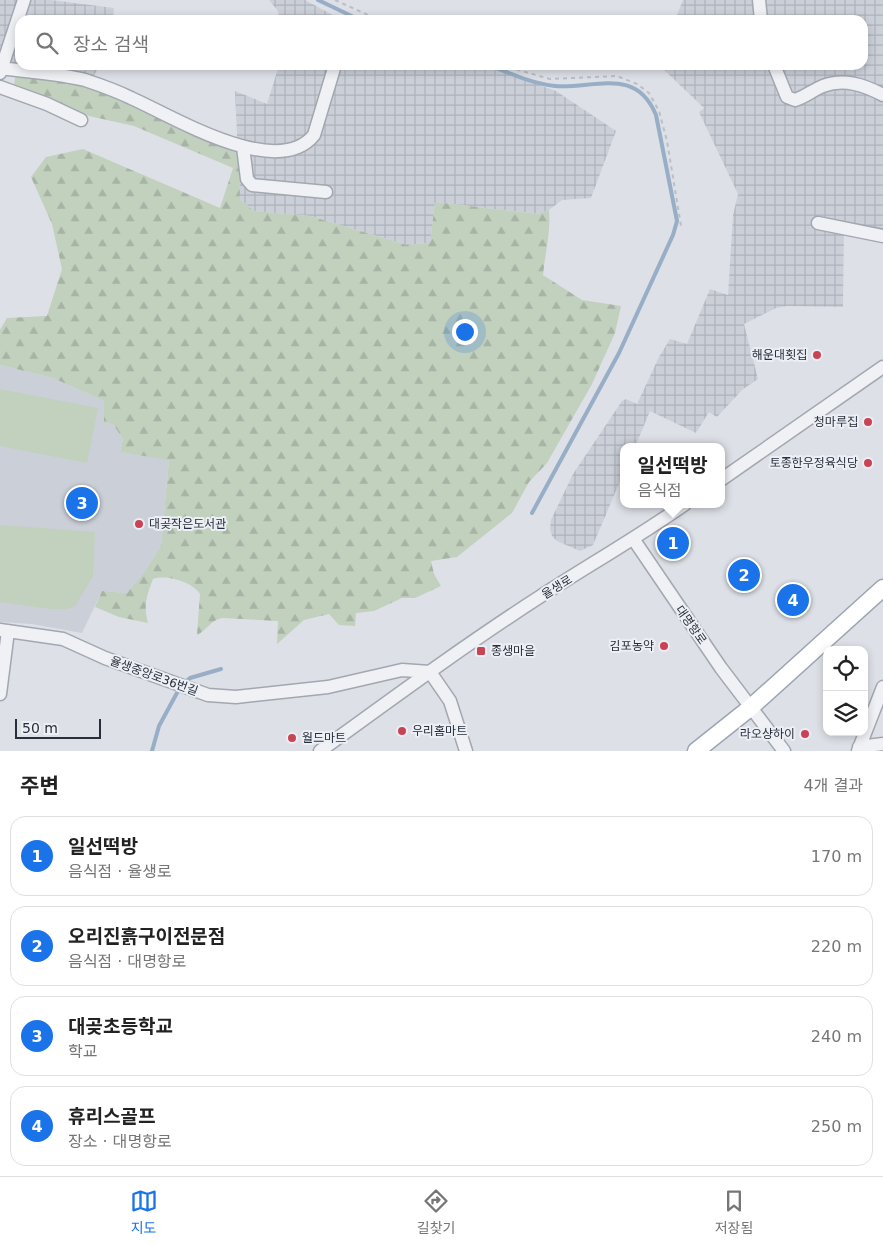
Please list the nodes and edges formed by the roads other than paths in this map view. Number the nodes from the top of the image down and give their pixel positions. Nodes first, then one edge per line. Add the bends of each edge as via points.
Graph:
1 (24, 0) edge
2 (759, 0) edge
3 (19, 15) edge
4 (760, 15) edge
5 (15, 28) edge
6 (334, 70) edge
7 (776, 70) edge
8 (1, 71) edge
9 (0, 87) edge
10 (883, 95) edge
11 (81, 120) dead end
12 (243, 147) junction
13 (326, 192) dead end
14 (818, 223) dead end
15 (883, 236) edge
16 (883, 367) edge
17 (725, 477) edge
18 (679, 508) edge
19 (634, 540) junction
20 (883, 588) edge
21 (4, 630) edge
22 (430, 672) junction
23 (883, 689) edge
24 (0, 694) edge
25 (750, 708) junction
26 (883, 744) edge
27 (465, 746) edge
28 (858, 749) edge
29 (320, 751) edge
30 (696, 751) edge
31 (784, 751) edge

1 - 3 street
2 - 4 street
5 - 8 street
6 - 12 street via 314,136 308,144 286,150
7 - 10 street via 787,97 795,100 837,83 869,87
8 - 12 street via 84,80 130,97 205,134
9 - 11 street
12 - 13 street via 247,179 252,185
14 - 15 street
16 - 17 street
18 - 19 street, 율생로
19 - 22 street, 율생로 via 541,596
19 - 25 street, 대명항로
20 - 25 main road
21 - 22 street, 율생중앙로36번길 via 63,639 208,695 236,697 328,687 402,670
21 - 24 street
22 - 27 street via 450,701
22 - 29 street, 율생로
23 - 28 street
25 - 30 main road
25 - 31 street, 대명항로
26 - 28 street

